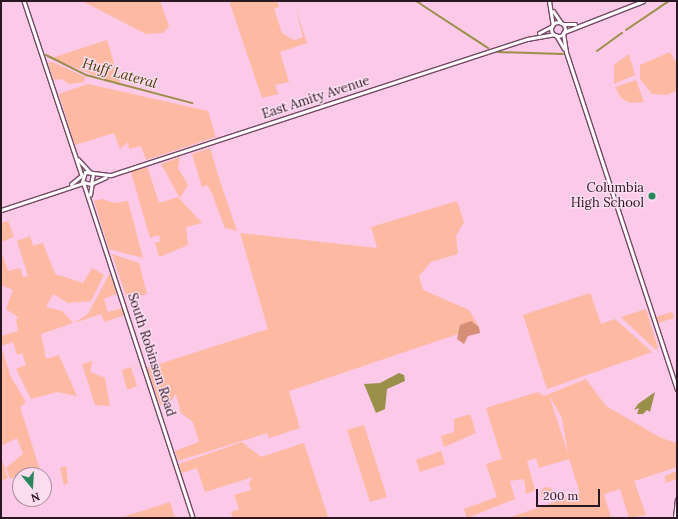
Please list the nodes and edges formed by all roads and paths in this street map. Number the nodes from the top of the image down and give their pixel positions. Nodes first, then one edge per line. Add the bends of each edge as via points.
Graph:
1 (24, 1) edge
2 (549, 1) edge
3 (644, 1) edge
4 (553, 11) junction
5 (562, 24) junction
6 (577, 24) junction
7 (552, 25) junction
8 (563, 32) junction
9 (555, 35) junction
10 (527, 39) junction
11 (566, 52) junction
12 (76, 157) junction
13 (90, 172) junction
14 (94, 174) junction
15 (82, 175) junction
16 (111, 175) junction
17 (93, 183) junction
18 (84, 184) junction
19 (65, 189) junction
20 (90, 198) junction
21 (1, 210) edge
22 (677, 389) edge
23 (677, 500) edge
24 (193, 518) edge
25 (674, 518) edge

1 - 12 street
2 - 4 main road
3 - 6 main road
4 - 5 main road
4 - 7 main road
5 - 6 main road
5 - 7 main road
5 - 8 main road
6 - 8 main road
7 - 9 main road
7 - 10 main road, East Amity Avenue
8 - 9 main road, East Amity Avenue
8 - 11 main road
9 - 10 main road, East Amity Avenue
9 - 11 main road
10 - 16 main road, East Amity Avenue
11 - 22 main road
12 - 13 street
12 - 15 street
13 - 14 main road
13 - 15 main road
14 - 16 main road, East Amity Avenue
14 - 17 main road
15 - 18 main road
15 - 19 main road
16 - 17 main road, East Amity Avenue
17 - 18 main road, East Amity Avenue
17 - 20 street, South Robinson Road
18 - 19 main road
18 - 20 street, South Robinson Road
19 - 21 main road
20 - 24 street, South Robinson Road
23 - 25 street

